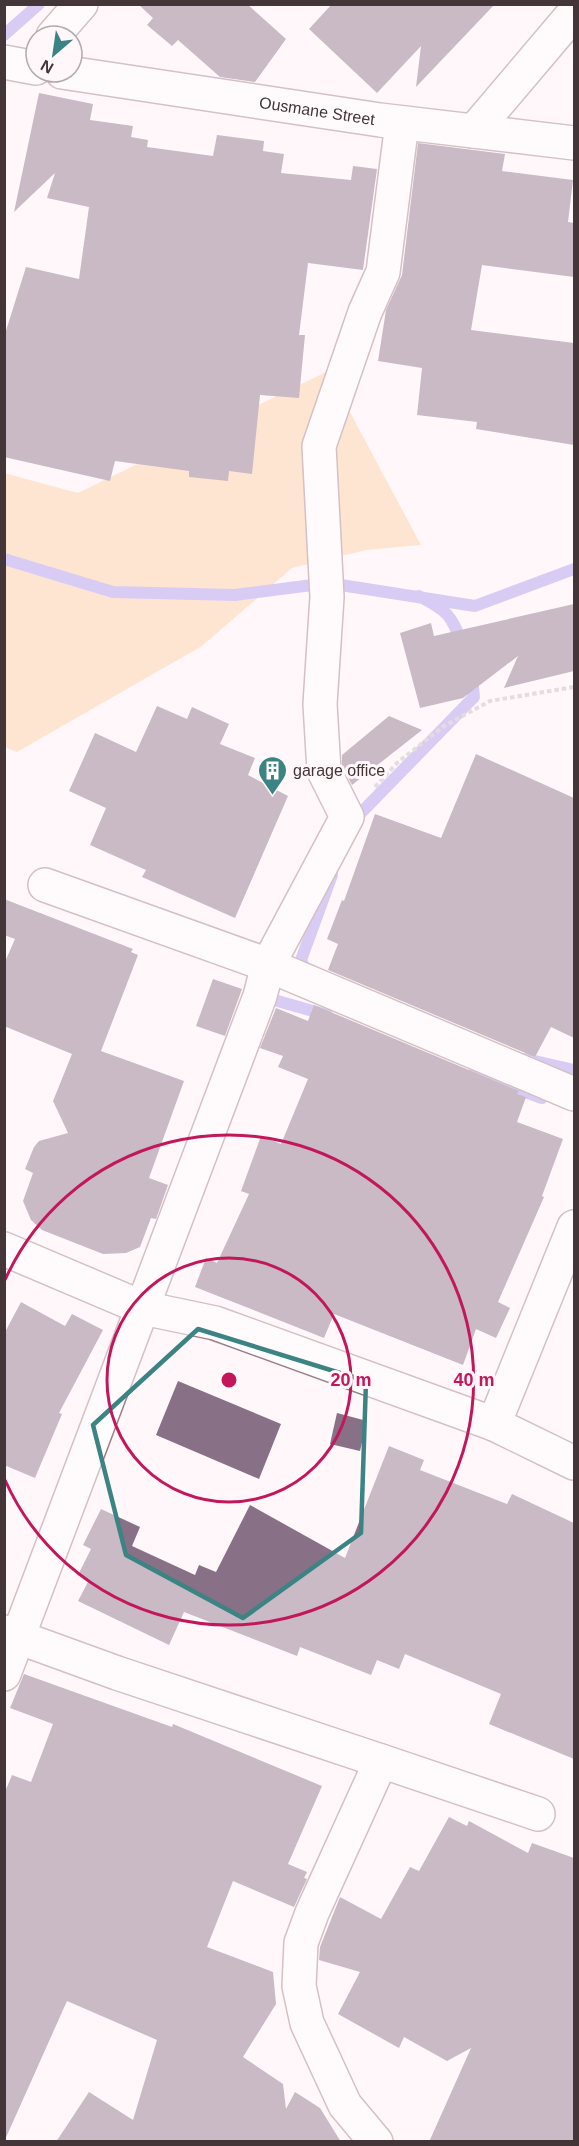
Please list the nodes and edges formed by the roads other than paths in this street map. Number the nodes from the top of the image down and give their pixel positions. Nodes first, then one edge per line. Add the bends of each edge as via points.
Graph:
1 (81, 4) edge
2 (574, 13) edge
3 (64, 24) edge
4 (84, 75) edge
5 (402, 123) junction
6 (474, 131) junction
7 (574, 143) edge
8 (45, 885) dead end
9 (268, 965) junction
10 (574, 1094) edge
11 (574, 1227) edge
12 (4, 1249) edge
13 (143, 1308) junction
14 (495, 1424) junction
15 (574, 1463) edge
16 (11, 1635) edge
17 (4, 1674) edge
18 (381, 1761) junction
19 (538, 1814) dead end
20 (376, 2142) edge

1 - 3 street
2 - 6 street
4 - 5 street, Ousmane Street
5 - 6 street, Ousmane Street
5 - 9 street via 383,272 364,312 319,446 327,562 320,704 324,771 347,817
6 - 7 street, Ousmane Street
8 - 9 street
9 - 10 street
9 - 13 street via 260,996
11 - 14 street
12 - 13 street
13 - 14 street via 215,1323
13 - 16 street
14 - 15 street
16 - 17 street
16 - 18 street
18 - 19 street
18 - 20 street via 301,1943 299,1986 307,2023 345,2105

